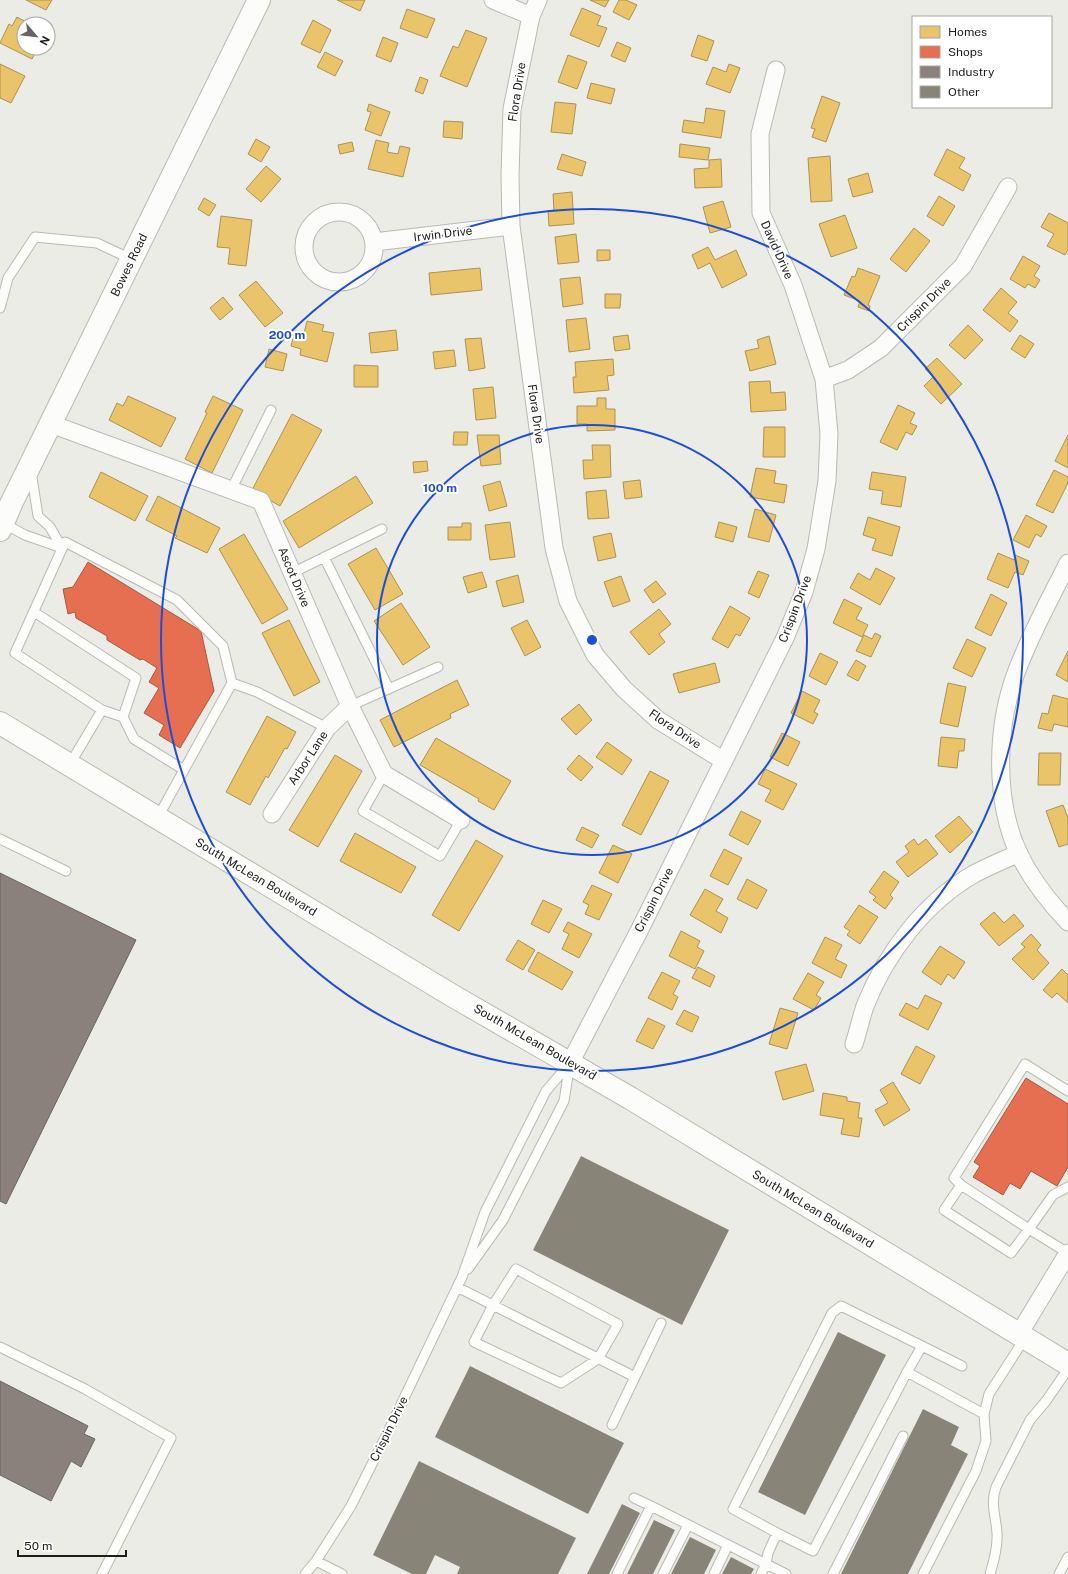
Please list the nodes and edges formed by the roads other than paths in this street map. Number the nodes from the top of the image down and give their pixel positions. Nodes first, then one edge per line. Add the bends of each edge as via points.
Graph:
1 (259, 0) edge
2 (493, 0) edge
3 (538, 0) edge
4 (531, 16) junction
5 (776, 70) dead end
6 (1008, 187) dead end
7 (511, 226) junction
8 (374, 242) junction
9 (131, 260) junction
10 (0, 308) edge
11 (824, 379) junction
12 (271, 410) dead end
13 (51, 424) junction
14 (30, 466) junction
15 (231, 490) junction
16 (2, 527) edge
17 (382, 528) dead end
18 (62, 548) junction
19 (324, 557) junction
20 (1068, 563) edge
21 (292, 573) junction
22 (34, 612) junction
23 (438, 667) dead end
24 (232, 683) junction
25 (389, 689) junction
26 (350, 706) junction
27 (102, 710) junction
28 (123, 717) junction
29 (0, 723) edge
30 (326, 728) junction
31 (724, 761) junction
32 (70, 764) junction
33 (184, 770) junction
34 (384, 774) junction
35 (272, 814) dead end
36 (158, 817) junction
37 (460, 820) joint
38 (0, 839) edge
39 (1019, 853) junction
40 (66, 872) dead end
41 (1068, 922) edge
42 (854, 1044) dead end
43 (570, 1062) junction
44 (1068, 1091) edge
45 (960, 1185) junction
46 (1068, 1188) edge
47 (1029, 1229) junction
48 (1068, 1253) edge
49 (462, 1277) junction
50 (457, 1287) junction
51 (493, 1305) junction
52 (661, 1323) dead end
53 (1022, 1336) junction
54 (922, 1346) junction
55 (0, 1347) edge
56 (598, 1359) junction
57 (1068, 1364) edge
58 (962, 1366) dead end
59 (1068, 1369) edge
60 (907, 1372) junction
61 (635, 1377) junction
62 (984, 1414) junction
63 (612, 1425) dead end
64 (903, 1436) dead end
65 (634, 1498) dead end
66 (651, 1506) junction
67 (688, 1525) junction
68 (777, 1533) junction
69 (728, 1545) junction
70 (1068, 1557) edge
71 (316, 1561) junction
72 (766, 1564) junction
73 (102, 1574) edge
74 (305, 1574) edge
75 (342, 1574) edge
76 (618, 1574) edge
77 (663, 1574) edge
78 (714, 1574) edge
79 (761, 1574) edge
80 (786, 1574) edge
81 (833, 1574) edge
82 (923, 1574) edge
83 (990, 1574) edge
84 (1059, 1574) edge

1 - 9 main road, Bowes Road
2 - 4 street
3 - 4 street, Flora Drive
4 - 7 street, Flora Drive via 512,109
5 - 11 street, David Drive via 760,134 761,213 793,285
6 - 11 street, Crispin Drive via 963,266 881,348 848,370
7 - 8 street, Irwin Drive
7 - 31 street, Flora Drive via 554,548 568,601 595,655 624,690 658,720
8 - 8 street via 368,226 355,215 339,211 330,212 310,227 304,243 304,252 306,260 316,274 332,282 344,282 364,273 375,250
9 - 10 lane via 97,244 35,237 8,278
9 - 13 main road, Bowes Road
11 - 31 street, Crispin Drive via 829,434 827,481 816,549 804,592 785,638
12 - 15 lane
13 - 14 main road, Bowes Road
13 - 15 street, Ascot Drive
14 - 16 main road, Bowes Road
14 - 18 lane via 38,516 50,527
15 - 21 street, Ascot Drive via 261,501
16 - 18 lane
17 - 19 lane
18 - 22 lane
18 - 24 lane via 65,542 177,600 223,646
19 - 21 lane
19 - 25 lane
20 - 39 street via 1041,615 1016,673 1004,716 1001,763 1003,799
21 - 26 street, Ascot Drive
22 - 27 lane via 15,653
22 - 28 lane via 136,678
23 - 25 lane
24 - 30 lane via 257,692
24 - 33 lane
25 - 26 lane
26 - 30 street, Arbor Lane
26 - 34 street, Ascot Drive
27 - 28 lane
27 - 32 lane
28 - 33 lane via 134,739
29 - 32 main road, South McLean Boulevard
30 - 35 street, Arbor Lane
31 - 43 street, Crispin Drive
32 - 36 main road, South McLean Boulevard
33 - 36 lane
34 - 37 street
34 - 37 lane via 363,811 440,856
36 - 43 main road, South McLean Boulevard via 453,996
38 - 40 lane
39 - 41 street via 1052,905
39 - 42 street via 974,874 928,910 911,929 879,976 865,1006
43 - 49 lane, Crispin Drive via 546,1091 485,1212
43 - 49 lane, Crispin Drive via 564,1101 503,1220
43 - 53 main road, South McLean Boulevard
44 - 45 lane via 1025,1064 954,1178
45 - 47 lane
45 - 47 lane via 944,1210 1011,1253
46 - 47 lane via 1053,1195
47 - 48 lane
48 - 53 street
49 - 50 lane, Crispin Drive
50 - 51 lane
50 - 71 lane, Crispin Drive via 354,1499
51 - 56 lane
51 - 56 lane via 474,1342 560,1383
51 - 56 lane via 516,1269 618,1324
52 - 61 lane
53 - 57 main road, South McLean Boulevard
53 - 62 lane via 989,1394
54 - 58 lane
54 - 60 lane
54 - 68 lane via 842,1306 832,1313 733,1509
55 - 73 lane via 84,1389 171,1438
56 - 61 lane
59 - 83 lane via 1030,1420 996,1486 993,1508 997,1544
60 - 62 lane
60 - 68 lane via 813,1551
61 - 63 lane
62 - 82 lane via 986,1441 976,1471
64 - 81 lane
65 - 66 lane
66 - 67 lane
66 - 76 lane
67 - 69 lane
67 - 77 lane
68 - 72 lane
69 - 72 lane
69 - 78 lane
70 - 84 lane
71 - 74 lane, Crispin Drive
71 - 75 lane
72 - 79 lane
72 - 80 lane

